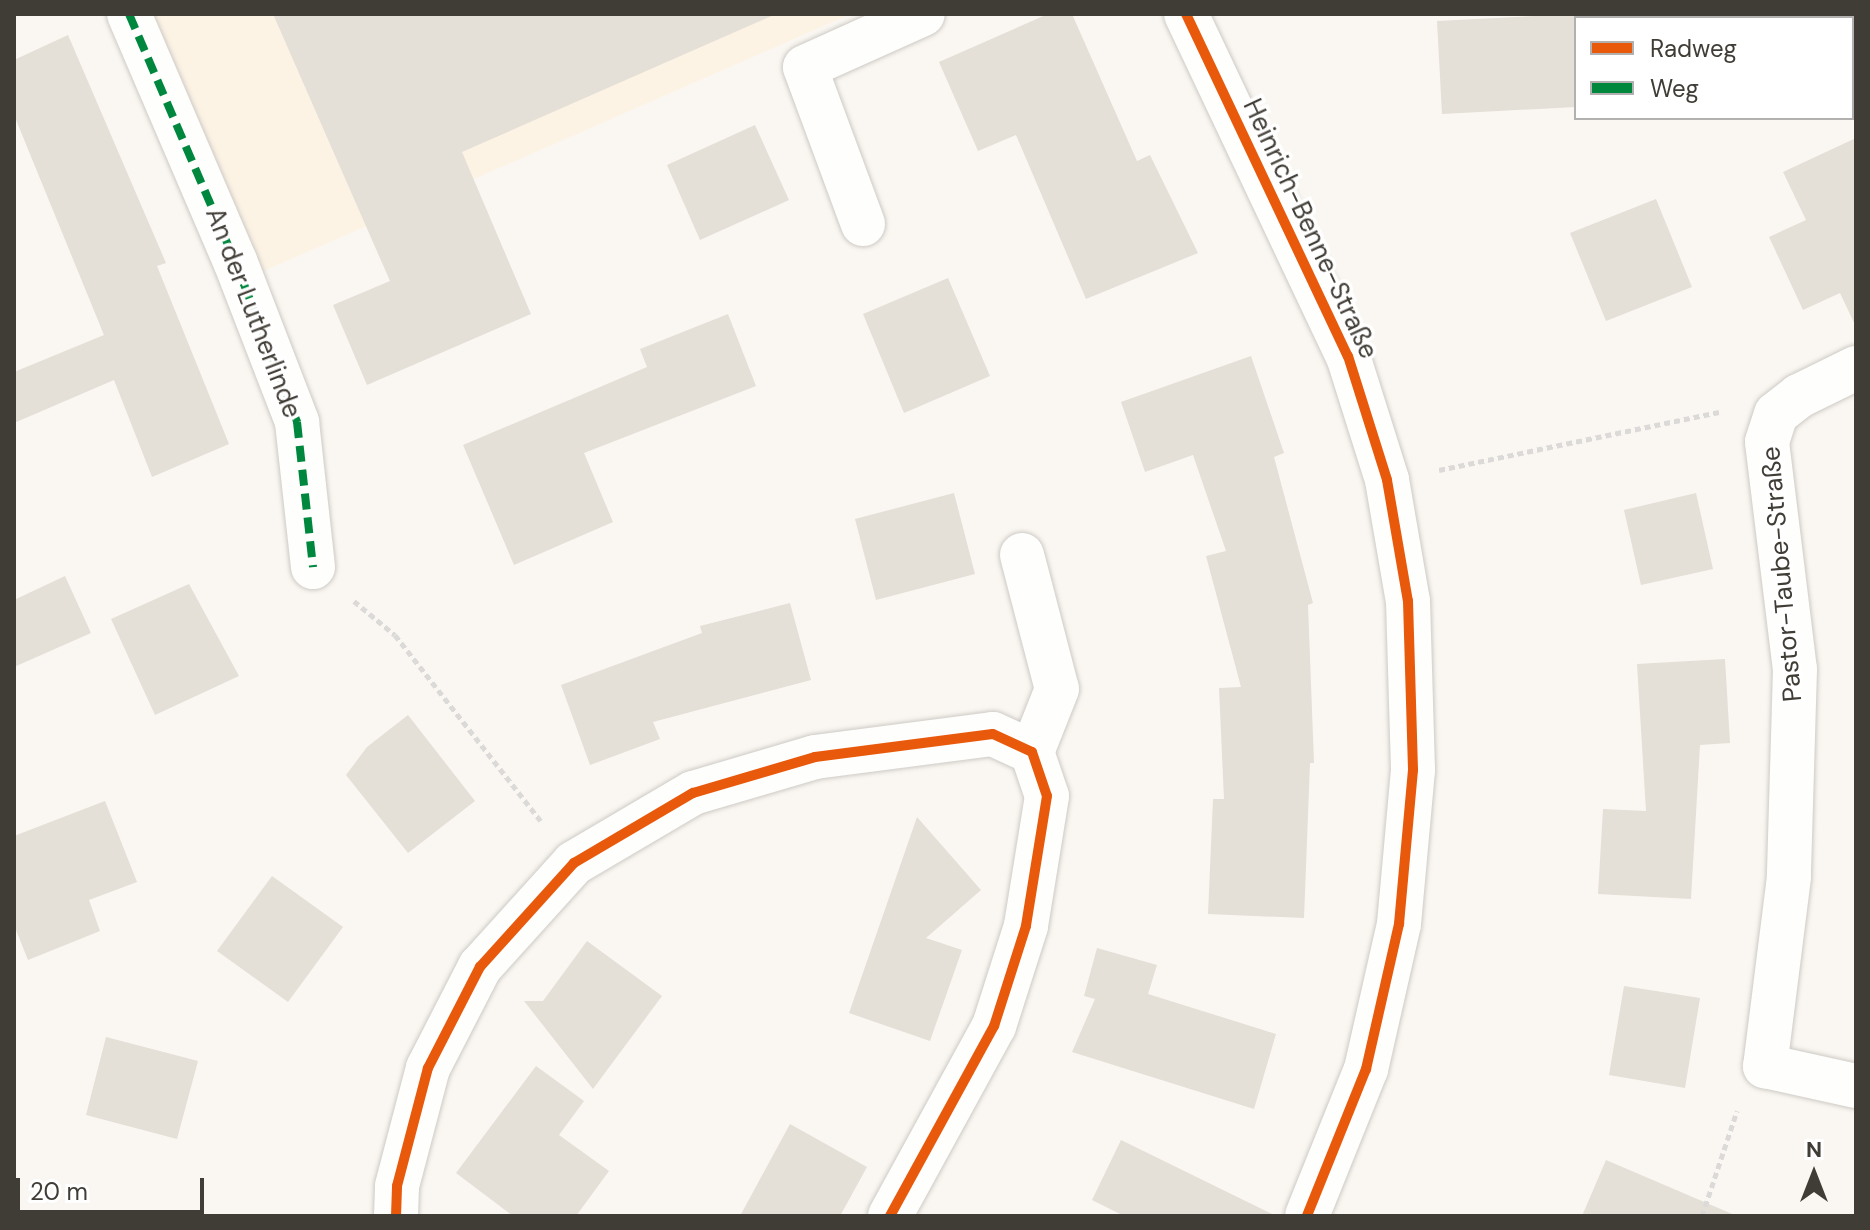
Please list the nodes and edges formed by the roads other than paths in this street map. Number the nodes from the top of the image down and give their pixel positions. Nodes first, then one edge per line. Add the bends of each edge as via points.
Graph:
1 (129, 14) edge
2 (923, 14) edge
3 (1186, 14) edge
4 (863, 224) dead end
5 (1856, 368) edge
6 (1022, 555) dead end
7 (313, 567) road end
8 (1032, 752) junction
9 (1856, 1086) edge
10 (396, 1216) edge
11 (890, 1216) edge
12 (1307, 1216) edge

1 - 7 street, An der Lutherlinde via 297,422
2 - 4 street via 805,67
3 - 12 street, Heinrich-Benne-Straße via 1348,356 1387,480 1408,601 1413,755 1399,924 1366,1069
5 - 9 street, Pastor-Taube-Straße via 1799,396 1776,414 1767,442 1795,669 1789,877 1767,1015 1765,1066
6 - 8 street via 1057,689
8 - 10 street via 993,734 815,757 693,793 574,863 480,967 428,1068 397,1186
8 - 11 street via 1047,796 1026,926 994,1026

